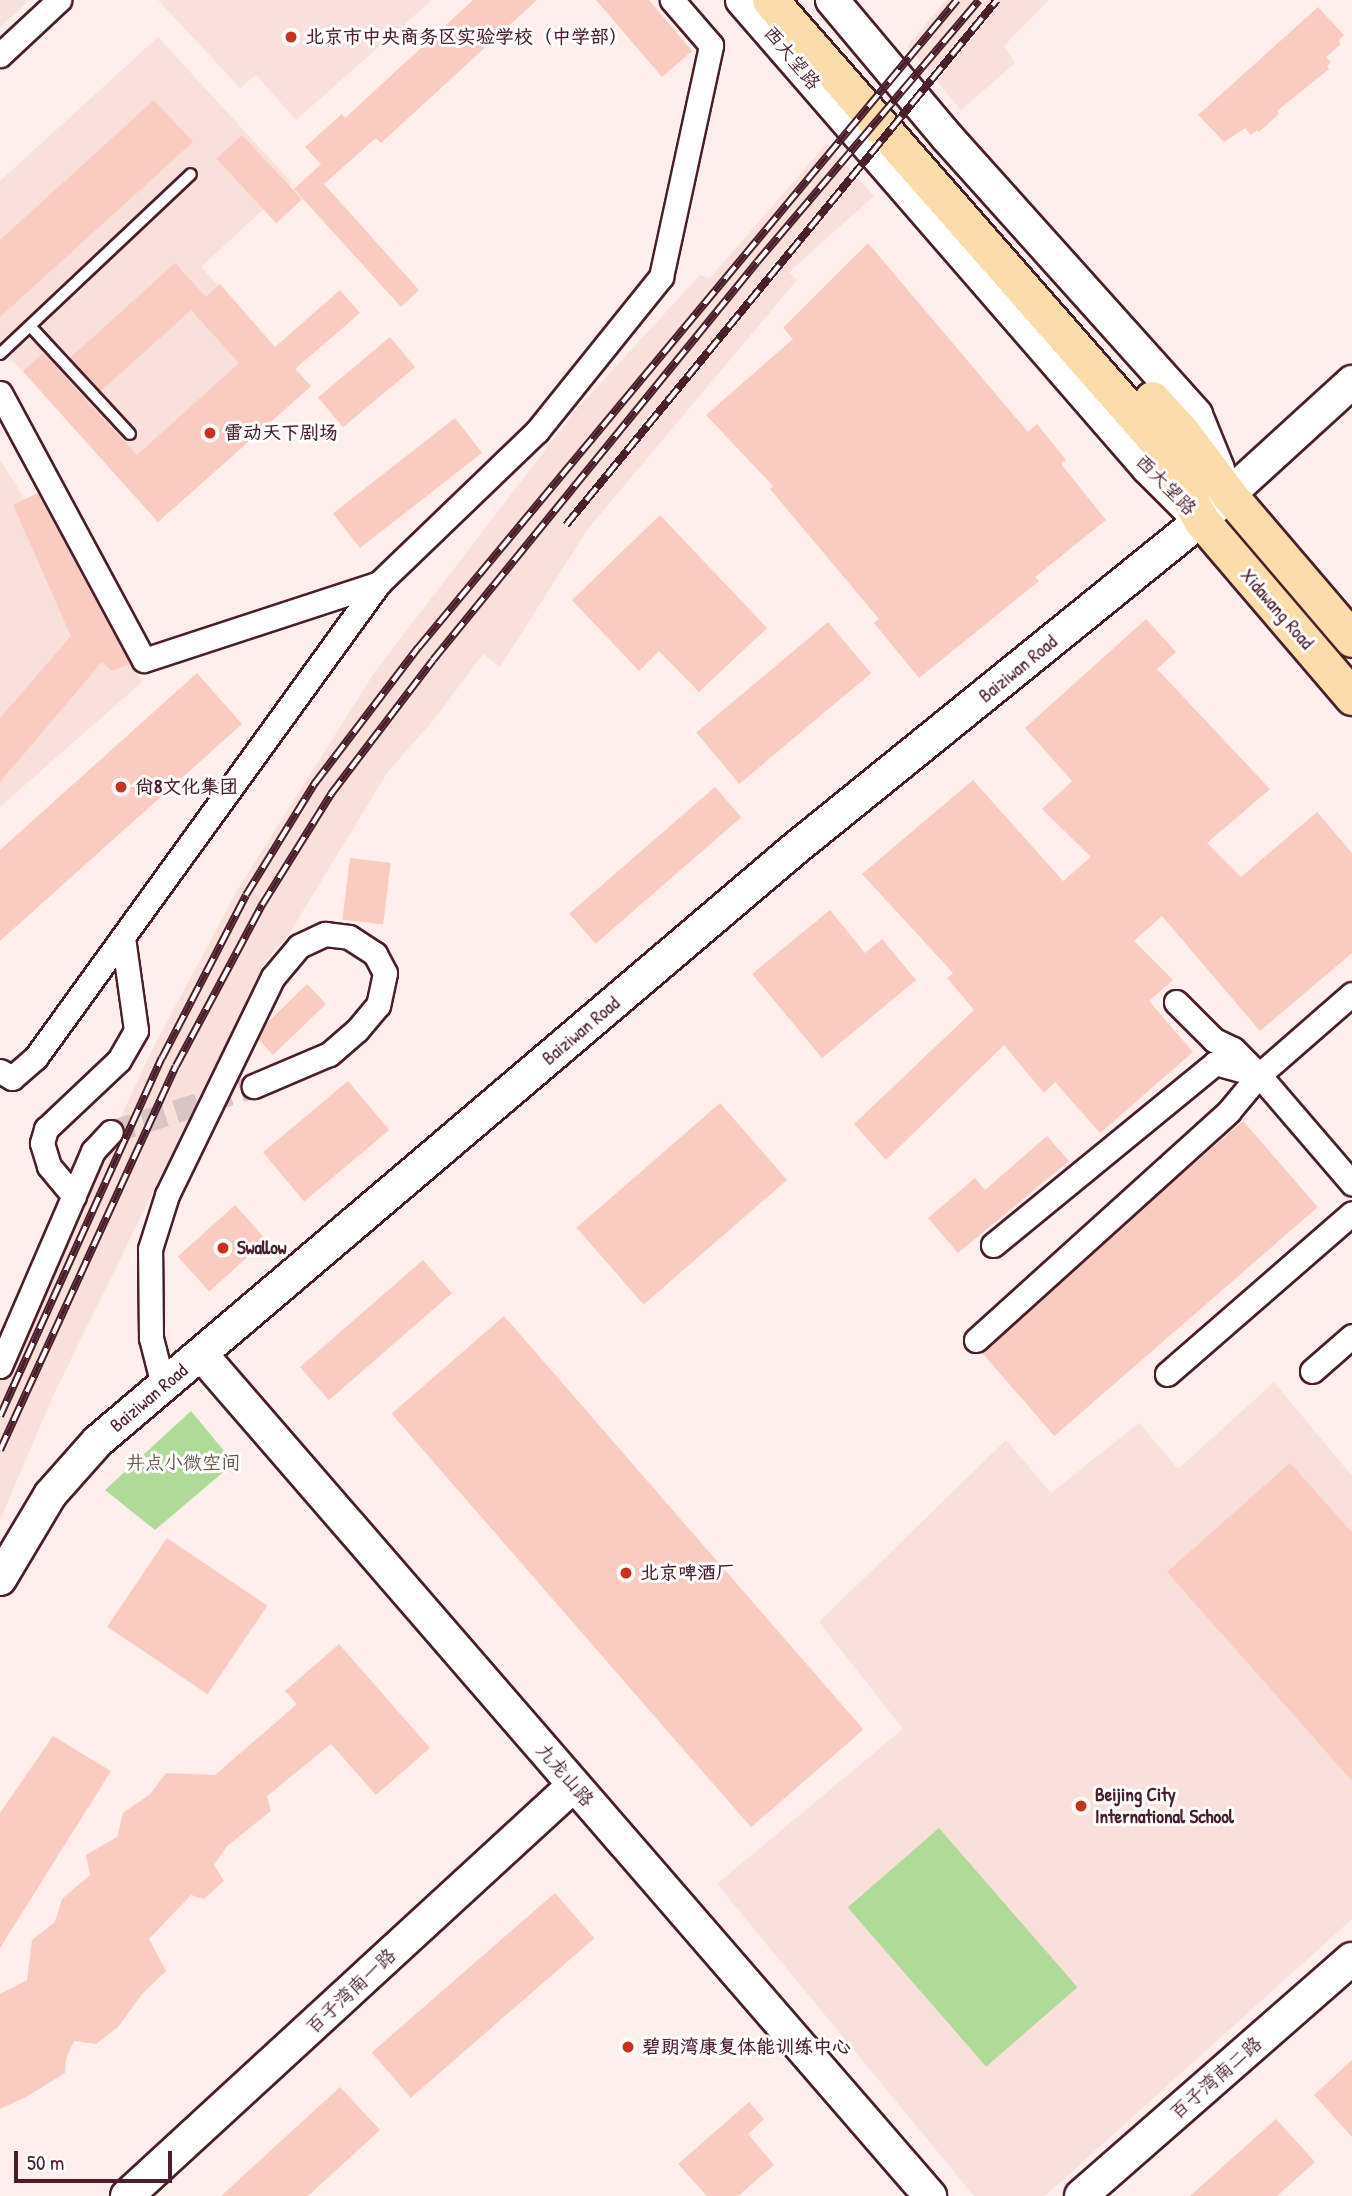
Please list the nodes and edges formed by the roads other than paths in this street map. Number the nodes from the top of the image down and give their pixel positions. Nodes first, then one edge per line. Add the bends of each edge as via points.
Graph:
1 (59, 0) edge
2 (672, 0) edge
3 (743, 0) edge
4 (771, 0) edge
5 (799, 0) edge
6 (832, 0) edge
7 (0, 55) edge
8 (191, 174) dead end
9 (30, 326) junction
10 (0, 354) edge
11 (1352, 382) edge
12 (3, 406) edge
13 (130, 434) dead end
14 (1230, 496) junction
15 (1201, 520) junction
16 (379, 583) junction
17 (1352, 639) edge
18 (1352, 697) edge
19 (123, 937) junction
20 (1352, 994) edge
21 (1177, 1002) dead end
22 (0, 1071) edge
23 (1259, 1075) junction
24 (254, 1086) tunnel mouth
25 (111, 1132) tunnel mouth
26 (1352, 1183) edge
27 (74, 1196) junction
28 (1352, 1213) edge
29 (993, 1245) dead end
30 (1352, 1336) edge
31 (976, 1340) dead end
32 (201, 1354) junction
33 (0, 1366) edge
34 (1312, 1371) dead end
35 (1167, 1374) dead end
36 (163, 1385) junction
37 (0, 1579) edge
38 (575, 1785) junction
39 (1352, 1959) edge
40 (127, 2196) edge
41 (930, 2196) edge
42 (1081, 2196) edge

1 - 7 street
2 - 16 street via 711,45 661,277 537,431
3 - 15 street, 西大望路 via 1148,468
4 - 15 main road, 西大望路 via 1162,447
5 - 14 main road, 西大望路 via 1182,432
6 - 14 street via 947,137 1196,415
8 - 9 lane
9 - 10 lane
9 - 13 lane
11 - 14 street
12 - 16 street via 144,660
14 - 15 street, Baiziwan Road
14 - 17 main road, Xidawang Road
15 - 18 main road, Xidawang Road
15 - 32 street, Baiziwan Road via 797,847
16 - 19 street
19 - 22 street via 36,1057 12,1078
19 - 27 street via 135,1030 119,1060 46,1129 42,1143 49,1166
20 - 23 street
21 - 23 street via 1214,1040 1233,1049
23 - 26 street
23 - 29 street via 1215,1063
23 - 31 street via 1229,1111
24 - 36 street via 329,1054 357,1030 378,1005 385,974 374,954 349,937 326,934 299,946 273,977 261,1001 167,1195 150,1248 150,1338
25 - 27 street via 93,1150
27 - 33 street
28 - 35 street
30 - 34 street
32 - 36 street, Baiziwan Road
32 - 38 street, 九龙山路
36 - 37 street, Baiziwan Road via 98,1441 50,1495
38 - 40 street, 百子湾南一路
38 - 41 street, 九龙山路
39 - 42 street, 百子湾南二路

